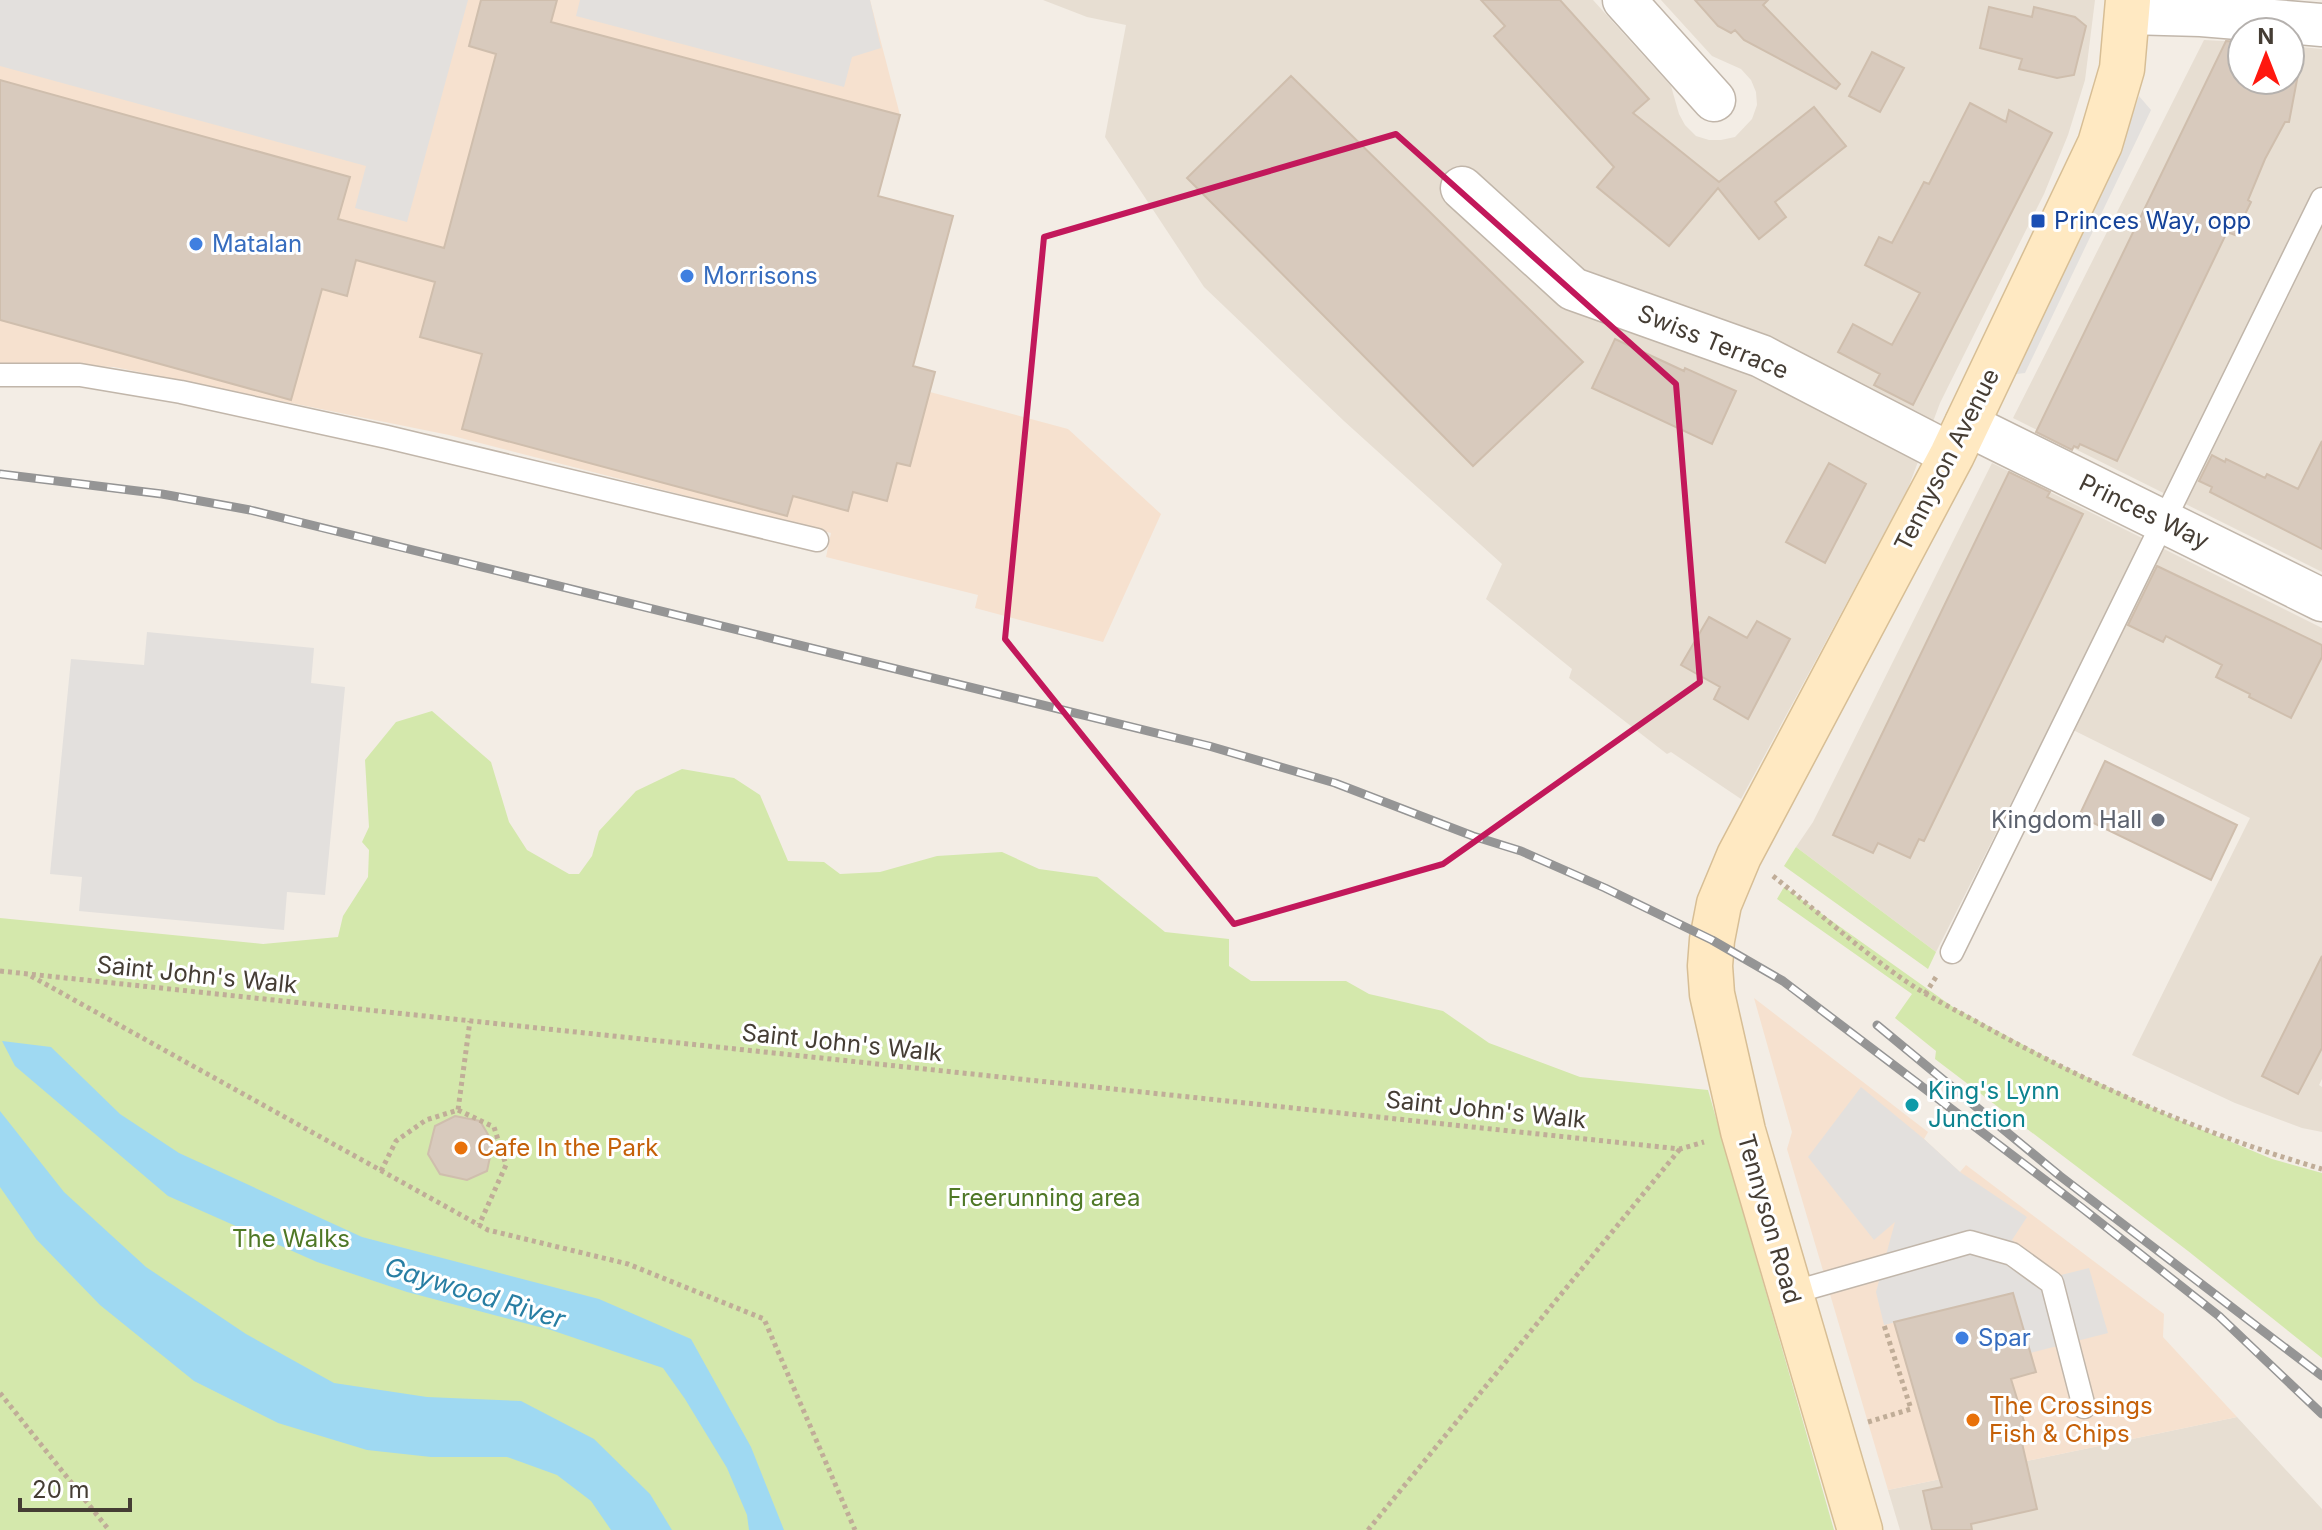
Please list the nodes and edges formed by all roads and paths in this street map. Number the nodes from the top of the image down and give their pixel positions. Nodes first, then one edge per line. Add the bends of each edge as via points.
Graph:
1 (1624, 0) edge
2 (2128, 6) edge
3 (2322, 25) edge
4 (1714, 100) dead end
5 (2322, 199) edge
6 (1470, 212) dead end
7 (0, 375) edge
8 (1959, 440) junction
9 (2163, 521) junction
10 (817, 540) dead end
11 (2322, 600) edge
12 (1763, 869) dead end
13 (1719, 904) joint
14 (1952, 952) dead end
15 (0, 971) edge
16 (29, 975) junction
17 (470, 1021) junction
18 (458, 1110) junction
19 (2322, 1169) edge
20 (381, 1171) junction
21 (479, 1225) junction
22 (1791, 1293) junction
23 (1884, 1325) dead end
24 (0, 1393) edge
25 (2084, 1407) dead end
26 (1833, 1433) junction
27 (109, 1530) edge
28 (855, 1530) edge
29 (1368, 1530) edge
30 (1860, 1530) edge

1 - 4 street
2 - 3 street
2 - 8 main road, Tennyson Avenue via 2122,69 2100,144
5 - 9 lane
6 - 8 street, Swiss Terrace via 1573,289 1761,356
7 - 10 lane via 80,375 181,392
8 - 9 street, Princes Way
8 - 13 main road, Tennyson Avenue via 1739,856
9 - 11 street, Princes Way
9 - 14 lane
12 - 19 path via 1906,981 2032,1052 2222,1136
13 - 22 main road, Tennyson Road via 1712,940 1712,994 1743,1131
15 - 16 path, Saint John's Walk
16 - 17 path, Saint John's Walk
16 - 20 path
17 - 18 path
17 - 29 path, Saint John's Walk via 1680,1149
18 - 20 path via 426,1120 396,1141
18 - 21 path via 494,1127 506,1165
20 - 21 path
21 - 28 path via 628,1264 764,1319
22 - 25 lane via 1970,1242 2012,1254 2052,1283
22 - 26 main road, Tennyson Road
23 - 26 path via 1911,1409
24 - 27 path
26 - 30 main road, Tennyson Road

